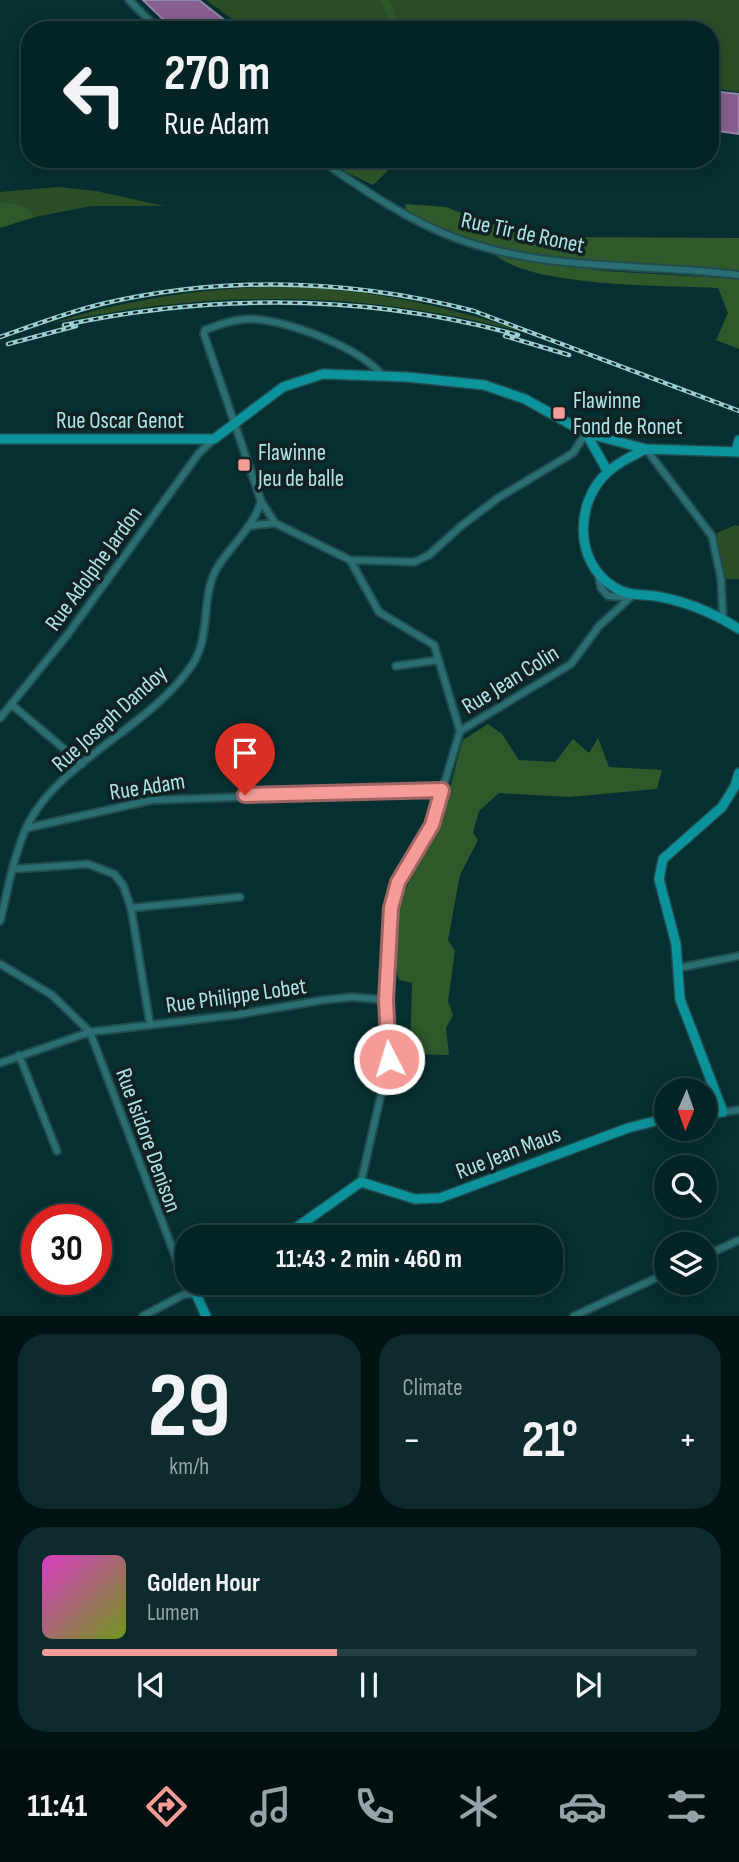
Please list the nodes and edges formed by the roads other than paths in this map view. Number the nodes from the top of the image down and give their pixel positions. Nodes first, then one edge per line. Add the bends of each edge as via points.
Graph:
1 (129, 0) edge
2 (150, 21) edge
3 (334, 168) edge
4 (739, 275) edge
5 (383, 376) junction
6 (236, 425) junction
7 (586, 433) junction
8 (0, 439) edge
9 (214, 439) junction
10 (739, 440) edge
11 (646, 449) junction
12 (737, 451) edge
13 (608, 472) junction
14 (261, 501) junction
15 (275, 523) junction
16 (248, 526) junction
17 (350, 560) junction
18 (633, 595) junction
19 (723, 619) junction
20 (739, 629) edge
21 (438, 660) junction
22 (396, 666) dead end
23 (11, 704) junction
24 (0, 718) edge
25 (460, 731) junction
26 (82, 764) junction
27 (739, 772) edge
28 (442, 790) junction
29 (27, 828) junction
30 (14, 869) junction
31 (240, 897) dead end
32 (131, 908) junction
33 (0, 921) edge
34 (739, 956) edge
35 (0, 964) edge
36 (678, 968) junction
37 (386, 1000) junction
38 (150, 1024) junction
39 (90, 1032) junction
40 (19, 1055) junction
41 (0, 1063) edge
42 (739, 1110) edge
43 (723, 1112) junction
44 (718, 1113) edge
45 (654, 1121) edge
46 (57, 1151) dead end
47 (361, 1182) junction
48 (300, 1225) edge
49 (739, 1240) edge
50 (717, 1250) edge
51 (175, 1255) edge
52 (654, 1279) edge
53 (183, 1295) edge
54 (196, 1295) edge
55 (143, 1316) edge
56 (206, 1316) edge
57 (574, 1316) edge

1 - 2 street
3 - 4 street, Rue Tir de Ronet via 429,226 489,248 578,264
5 - 6 street, Rue Oscar Genot via 305,377 283,387
5 - 6 street via 372,363 335,344 278,324 252,319 220,324 204,334
5 - 7 street, Rue Oscar Genot via 484,385 525,399
6 - 9 street, Rue Oscar Genot
6 - 14 street
7 - 11 street, Rue Oscar Genot
7 - 13 street
7 - 17 street via 573,453 498,498 429,555 414,562
8 - 9 street, Rue Oscar Genot
9 - 23 street, Rue Adolphe Jardon
10 - 12 street
11 - 12 street, Rue Oscar Genot
11 - 13 street
11 - 19 street via 712,536
13 - 18 street via 593,492 584,520 586,551 598,573 613,587
14 - 15 street
14 - 16 street, Rue Joseph Dandoy
15 - 16 street
15 - 17 street
16 - 26 street, Rue Joseph Dandoy via 216,569 194,663 171,691
17 - 21 street via 379,612 434,645
18 - 19 street via 671,600
18 - 25 street, Rue Jean Colin via 599,626 571,664
19 - 20 street
21 - 22 street
21 - 25 street
23 - 24 street, Rue Adolphe Jardon
23 - 26 street
25 - 28 street
26 - 29 street, Rue Joseph Dandoy via 45,801
27 - 36 street via 722,807 675,846 662,864 661,895
28 - 29 street, Rue Adam via 152,800
28 - 37 street via 432,825 398,882 391,908
29 - 30 street, Rue Joseph Dandoy
30 - 32 street via 101,867 123,885
30 - 33 street, Rue Joseph Dandoy
31 - 32 street
32 - 38 street
34 - 36 street
35 - 39 street via 52,995
36 - 43 street via 680,999
37 - 38 street, Rue Philippe Lobet via 352,997
37 - 47 street via 389,1059
38 - 39 street, Rue Philippe Lobet
39 - 40 street, Rue Philippe Lobet
39 - 51 street, Rue Isidore Denison
40 - 41 street, Rue Philippe Lobet
40 - 46 street
42 - 43 street
43 - 44 street
45 - 47 street, Rue Jean Maus via 440,1198 415,1199
47 - 48 street
49 - 50 street
52 - 57 street
53 - 55 street
54 - 56 street

